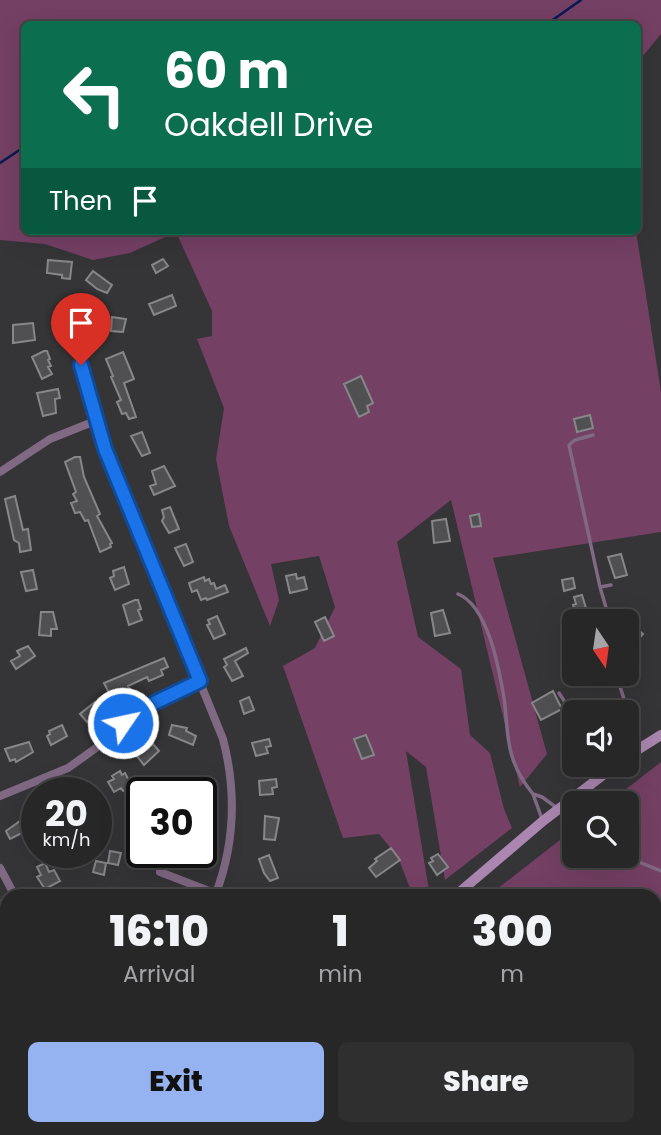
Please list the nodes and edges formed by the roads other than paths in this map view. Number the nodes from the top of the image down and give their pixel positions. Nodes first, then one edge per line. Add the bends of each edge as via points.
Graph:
1 (72, 324) dead end
2 (95, 421) junction
3 (593, 435) dead end
4 (0, 472) edge
5 (611, 585) dead end
6 (600, 587) junction
7 (458, 594) dead end
8 (606, 609) edge
9 (200, 681) junction
10 (559, 693) dead end
11 (564, 700) edge
12 (661, 735) edge
13 (639, 748) edge
14 (603, 777) edge
15 (587, 791) edge
16 (533, 793) junction
17 (0, 796) edge
18 (562, 808) edge
19 (559, 809) junction
20 (543, 821) junction
21 (639, 862) edge
22 (0, 868) edge
23 (661, 871) edge
24 (160, 872) dead end
25 (11, 889) edge
26 (203, 889) edge
27 (219, 889) edge
28 (463, 889) edge

1 - 2 street
2 - 4 street via 50,439
2 - 9 street
3 - 6 lane via 569,445
5 - 6 lane
6 - 8 lane
7 - 16 lane via 471,601 482,617 504,697 512,755
9 - 17 street via 139,711 68,768
9 - 27 street via 223,739 232,784 232,826
10 - 11 lane
12 - 13 main road
14 - 15 main road
16 - 19 lane
16 - 20 lane
18 - 19 main road
19 - 20 main road
20 - 28 main road
21 - 23 lane
22 - 25 street
24 - 26 street

